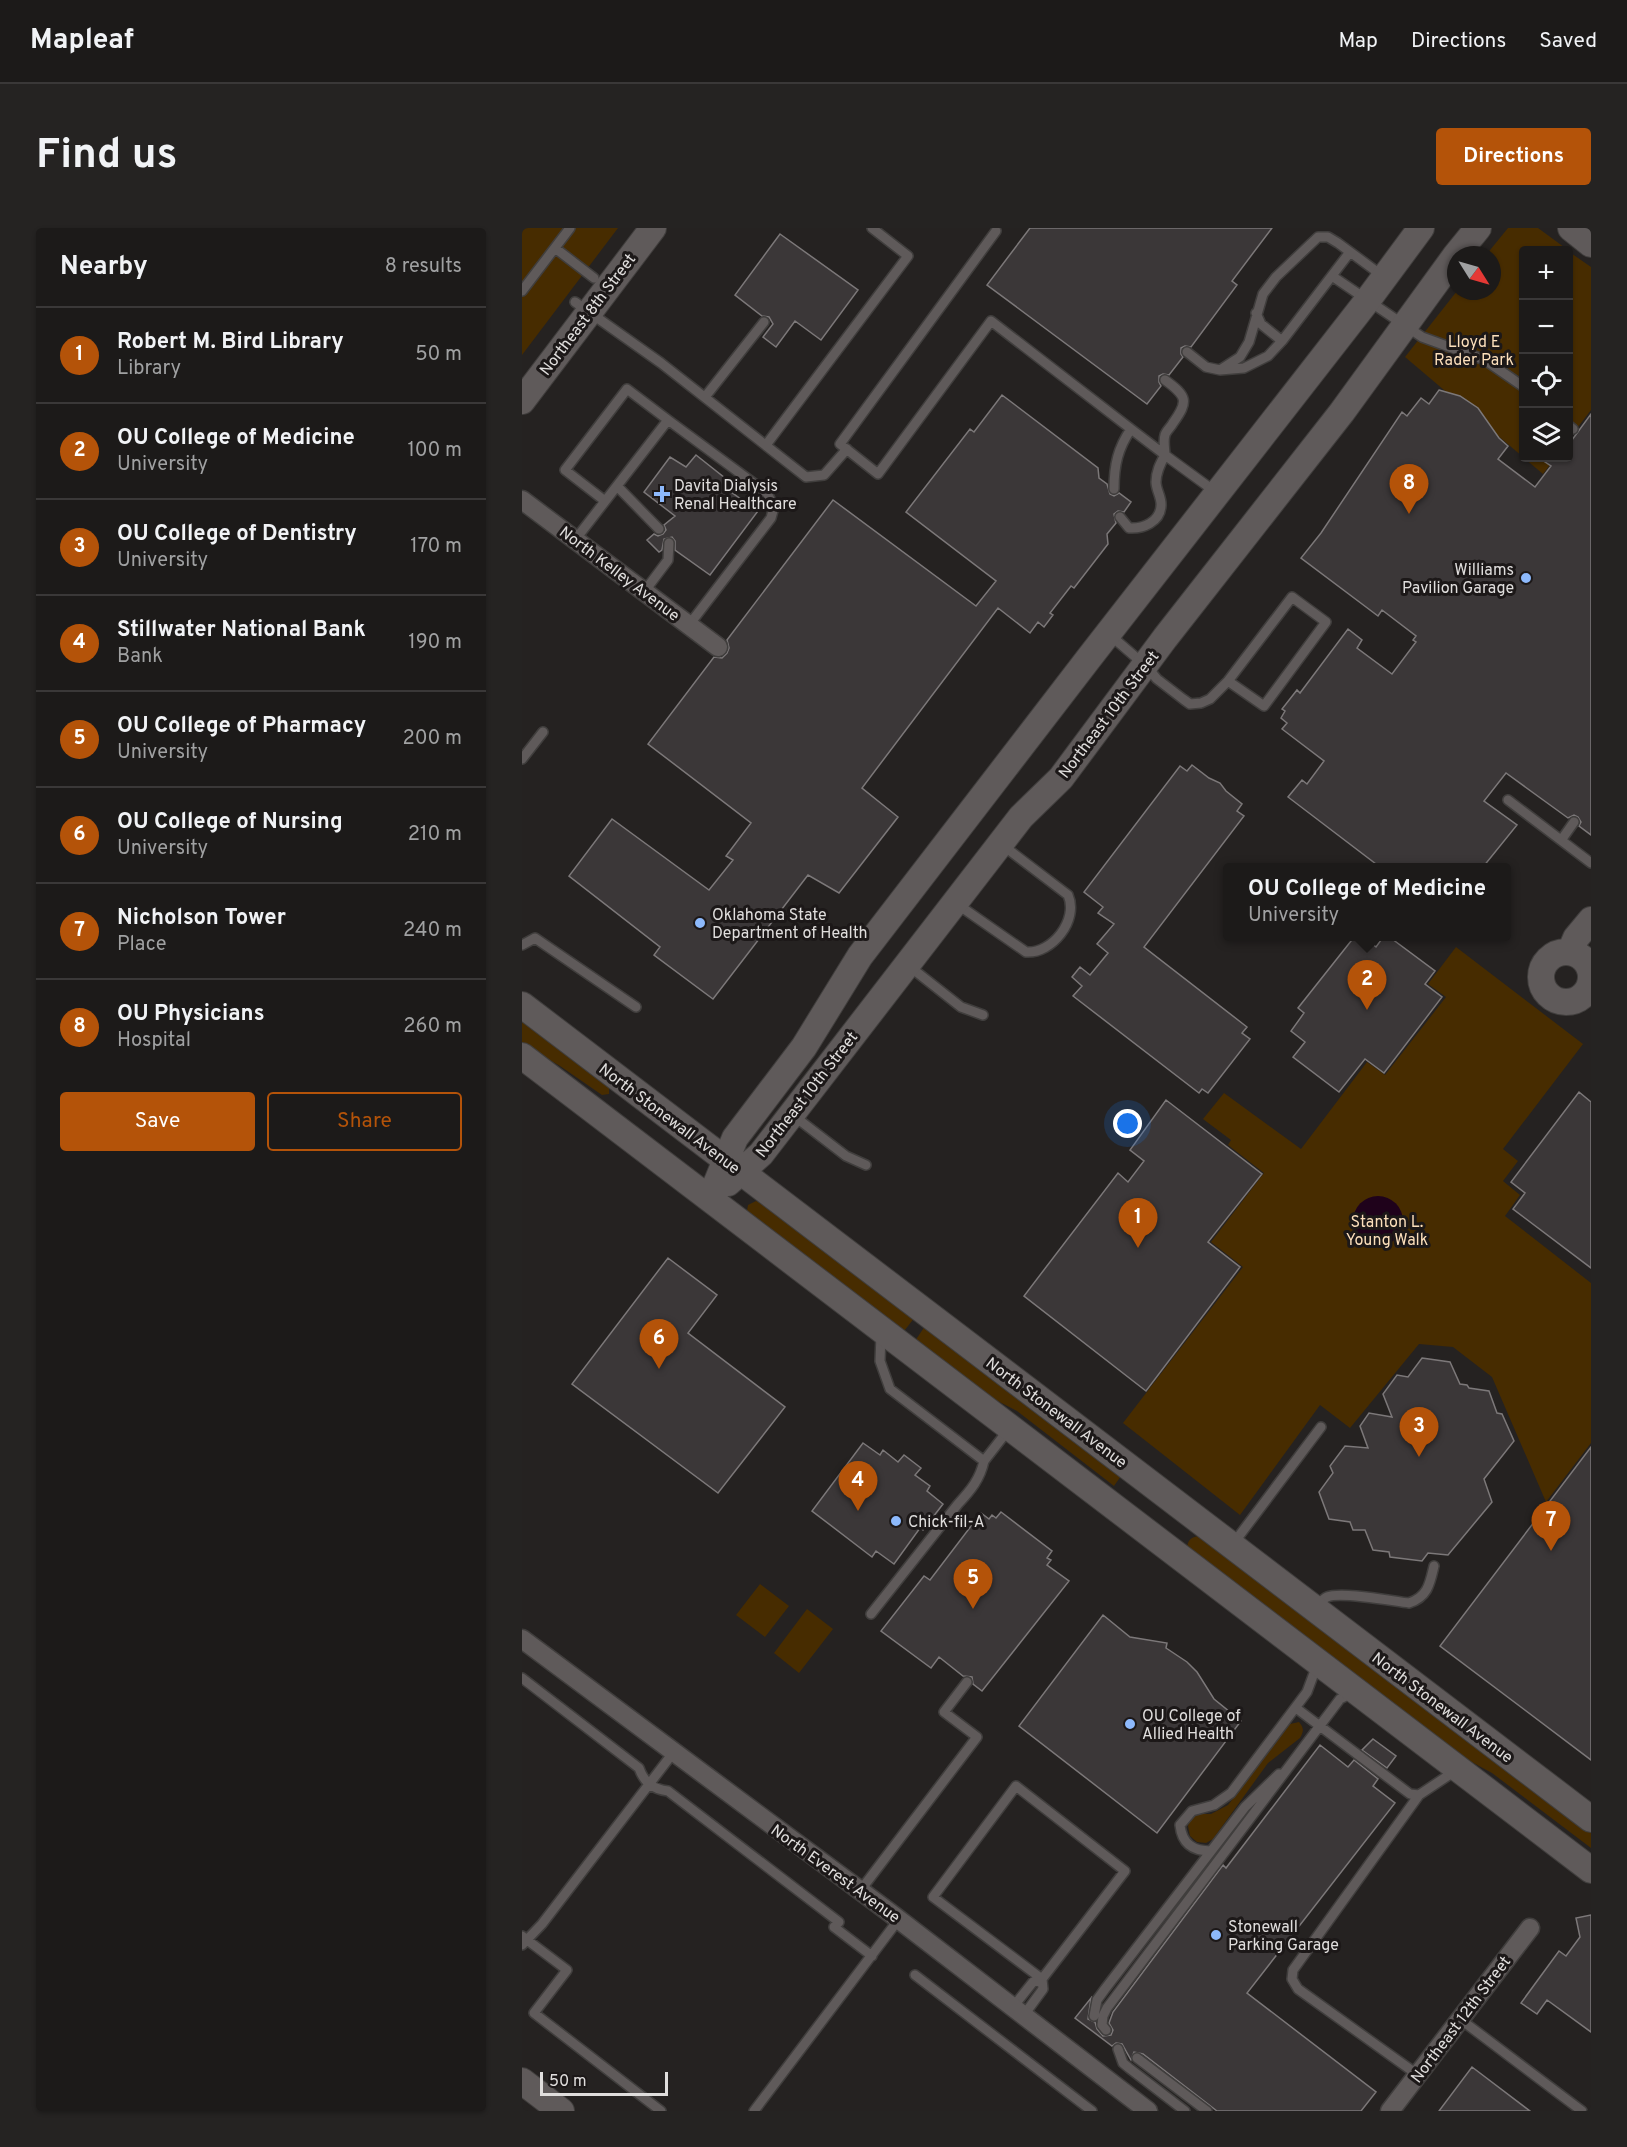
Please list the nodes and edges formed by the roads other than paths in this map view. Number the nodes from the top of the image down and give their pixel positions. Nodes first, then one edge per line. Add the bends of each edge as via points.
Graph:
1 (570, 228) edge
2 (631, 228) edge
3 (652, 228) edge
4 (872, 228) edge
5 (1421, 228) edge
6 (1478, 228) edge
7 (1571, 228) edge
8 (996, 231) dead end
9 (1591, 244) edge
10 (1463, 246) edge
11 (555, 248) junction
12 (1350, 252) junction
13 (1447, 267) edge
14 (1332, 276) junction
15 (1384, 277) junction
16 (594, 278) junction
17 (522, 291) edge
18 (1367, 301) junction
19 (583, 306) junction
20 (1256, 312) junction
21 (764, 322) dead end
22 (1404, 325) junction
23 (1282, 341) junction
24 (1187, 352) dead end
25 (1220, 370) junction
26 (522, 372) edge
27 (1165, 380) dead end
28 (1519, 384) edge
29 (705, 397) junction
30 (522, 400) edge
31 (668, 420) junction
32 (1131, 429) junction
33 (766, 445) junction
34 (847, 449) junction
35 (1165, 455) junction
36 (617, 486) junction
37 (1113, 489) dead end
38 (1218, 493) junction
39 (522, 500) edge
40 (605, 501) junction
41 (1120, 517) dead end
42 (659, 529) dead end
43 (575, 540) junction
44 (669, 543) dead end
45 (644, 592) junction
46 (689, 625) junction
47 (1108, 633) junction
48 (718, 647) dead end
49 (1146, 666) junction
50 (1228, 681) junction
51 (543, 732) dead end
52 (522, 759) edge
53 (1508, 800) dead end
54 (1574, 822) dead end
55 (1562, 839) junction
56 (1000, 843) junction
57 (1591, 863) edge
58 (955, 902) junction
59 (1591, 920) edge
60 (522, 945) edge
61 (1570, 952) junction
62 (907, 964) junction
63 (1589, 988) edge
64 (522, 1005) edge
65 (636, 1007) dead end
66 (982, 1014) dead end
67 (522, 1056) edge
68 (792, 1114) junction
69 (866, 1166) dead end
70 (733, 1167) junction
71 (710, 1199) junction
72 (881, 1329) junction
73 (1321, 1427) dead end
74 (1011, 1428) junction
75 (984, 1461) junction
76 (1232, 1545) junction
77 (1434, 1566) dead end
78 (1316, 1609) junction
79 (871, 1614) dead end
80 (522, 1640) edge
81 (1318, 1662) junction
82 (522, 1678) edge
83 (967, 1683) dead end
84 (1356, 1691) junction
85 (1296, 1708) junction
86 (1319, 1727) junction
87 (673, 1753) junction
88 (1294, 1760) junction
89 (1458, 1769) junction
90 (650, 1784) junction
91 (1419, 1796) junction
92 (1591, 1819) edge
93 (1211, 1851) junction
94 (1591, 1870) edge
95 (860, 1891) junction
96 (899, 1920) junction
97 (1530, 1928) dead end
98 (523, 1940) edge
99 (872, 1956) junction
100 (915, 1976) dead end
101 (1042, 1979) junction
102 (1019, 2011) junction
103 (1094, 2016) dead end
104 (1460, 2019) junction
105 (1106, 2030) dead end
106 (1118, 2049) dead end
107 (1137, 2058) dead end
108 (1418, 2075) junction
109 (522, 2081) edge
110 (561, 2111) edge
111 (661, 2111) edge
112 (754, 2111) edge
113 (1092, 2111) edge
114 (1148, 2111) edge
115 (1185, 2111) edge
116 (1207, 2111) edge
117 (1390, 2111) edge
118 (1582, 2111) edge

1 - 11 lane
2 - 16 main road, Northeast 8th Street
3 - 19 main road, Northeast 8th Street
4 - 33 lane via 908,256
5 - 15 main road, Northeast 10th Street
6 - 10 main road, Northeast 10th Street
7 - 9 main road
8 - 34 lane via 840,444
11 - 16 lane
11 - 17 lane
12 - 14 lane
12 - 15 lane
12 - 20 lane via 1328,237 1318,237 1276,277
13 - 22 main road, Northeast 10th Street
14 - 18 lane
14 - 23 lane
15 - 18 main road, Northeast 10th Street
16 - 19 main road, Northeast 8th Street
18 - 22 lane
18 - 38 main road, Northeast 10th Street
19 - 26 main road, Northeast 8th Street
19 - 29 lane
19 - 30 main road, Northeast 8th Street
20 - 23 lane via 1261,324
20 - 25 lane via 1249,342 1240,357
21 - 29 lane
22 - 28 lane via 1422,337 1485,360
22 - 49 main road, Northeast 10th Street via 1342,412
23 - 25 lane via 1268,356 1244,368
24 - 25 lane via 1206,367
27 - 35 lane via 1180,391 1184,403 1164,436
29 - 33 lane
31 - 36 lane
31 - 40 lane via 627,389 565,471
31 - 46 lane via 767,493 774,507 771,518
32 - 34 lane via 991,321 878,474
32 - 35 lane
32 - 37 lane via 1116,458
33 - 34 lane via 806,477 824,475
35 - 38 lane
35 - 41 lane via 1155,483 1161,506 1157,515 1139,529 1129,528
36 - 40 lane
36 - 42 lane
38 - 47 main road, Northeast 10th Street
39 - 43 street, North Kelley Avenue
40 - 43 lane
43 - 45 street, North Kelley Avenue
44 - 45 lane via 668,560
45 - 46 street, North Kelley Avenue
46 - 48 street, North Kelley Avenue
47 - 49 lane
47 - 70 main road, Northeast 10th Street via 860,956 804,1047 735,1138
49 - 50 lane via 1190,704 1210,699
49 - 56 main road, Northeast 10th Street via 1061,778
50 - 50 lane via 1292,597 1326,622 1263,706
51 - 52 lane
53 - 55 lane
54 - 55 lane
55 - 57 lane
56 - 58 main road, Northeast 10th Street
56 - 58 lane via 1068,895 1068,920 1057,938 1041,949 1026,952
58 - 62 main road, Northeast 10th Street
59 - 61 main road
60 - 65 lane via 535,938
61 - 63 main road via 1585,961 1590,972
61 - 63 main road via 1557,953 1546,961 1542,985 1550,996 1561,1001 1573,1001
62 - 66 lane via 961,1007
62 - 68 main road, Northeast 10th Street
64 - 70 main road, North Stonewall Avenue
67 - 71 main road
68 - 69 lane via 846,1156
68 - 70 main road, Northeast 10th Street via 761,1154
70 - 71 main road, Northeast 10th Street
70 - 76 main road, North Stonewall Avenue
71 - 72 main road
72 - 74 main road
72 - 75 lane via 880,1361 890,1389
73 - 76 lane
74 - 75 lane
74 - 81 main road
75 - 79 lane via 972,1489
76 - 78 main road, North Stonewall Avenue
77 - 78 lane via 1429,1587 1418,1600 1409,1603 1329,1596
78 - 92 main road, North Stonewall Avenue
80 - 87 street, North Everest Avenue
81 - 84 main road
81 - 85 lane via 1307,1692
82 - 90 lane via 639,1768
83 - 95 lane via 944,1712 977,1737
84 - 86 lane via 1340,1699
84 - 89 main road
85 - 86 lane
85 - 93 lane via 1231,1793 1215,1805 1192,1811 1180,1825 1185,1842 1192,1848
86 - 88 lane
86 - 91 lane via 1410,1794
87 - 90 lane
87 - 95 street, North Everest Avenue
88 - 93 lane via 1256,1795
88 - 105 lane via 1107,2008 1102,2025
89 - 91 lane
89 - 94 main road
90 - 98 lane via 542,1924
90 - 99 lane via 657,1790 668,1791 839,1922 834,1927
91 - 108 lane via 1293,1970 1292,1979 1298,1989
93 - 103 lane via 1097,2000
95 - 96 street, North Everest Avenue
96 - 99 lane
96 - 102 street, North Everest Avenue
97 - 104 street, Northeast 12th Street
98 - 111 lane via 567,1970 534,2013
99 - 112 lane
100 - 113 lane
101 - 101 lane via 1125,1871 1016,1786 933,1897
101 - 102 lane via 1033,1982
102 - 114 street, North Everest Avenue
104 - 108 street, Northeast 12th Street
104 - 118 lane
106 - 115 lane via 1123,2063
107 - 116 lane
108 - 117 street, Northeast 12th Street
109 - 110 main road

